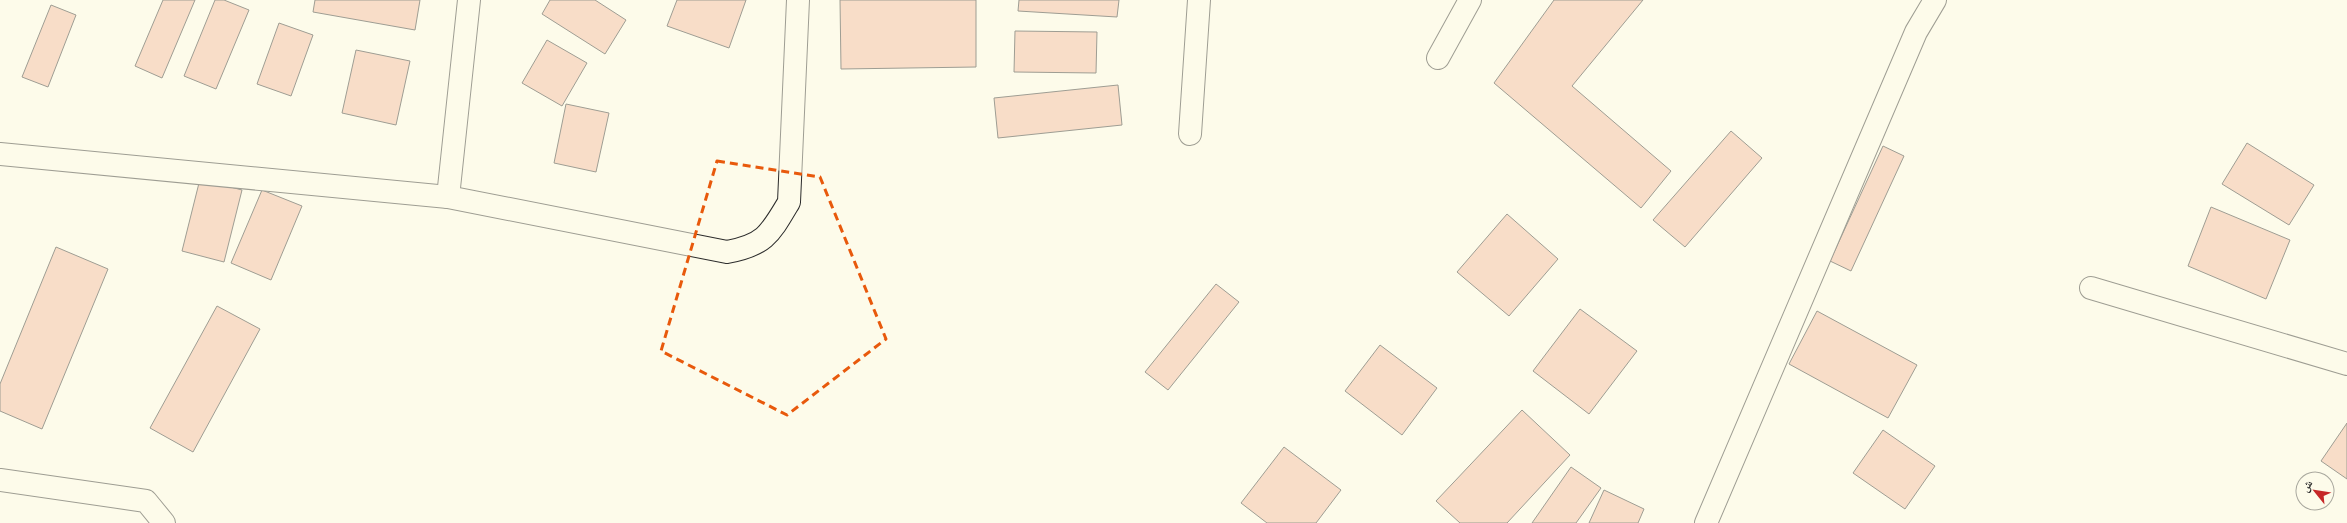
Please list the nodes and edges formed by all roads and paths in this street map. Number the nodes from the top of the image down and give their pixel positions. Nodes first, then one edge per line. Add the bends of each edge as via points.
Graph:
1 (469, 0) edge
2 (798, 0) edge
3 (1199, 0) edge
4 (1470, 0) edge
5 (1935, 0) edge
6 (1438, 58) dead end
7 (1190, 134) dead end
8 (0, 154) edge
9 (448, 197) junction
10 (2091, 288) dead end
11 (2347, 364) edge
12 (0, 480) edge
13 (164, 523) edge
14 (1706, 523) edge

1 - 9 street
2 - 9 street via 789,202 772,230 750,248 727,252
3 - 7 street
4 - 6 street
5 - 14 street via 1916,32
8 - 9 street
10 - 11 street
12 - 13 street via 146,501

